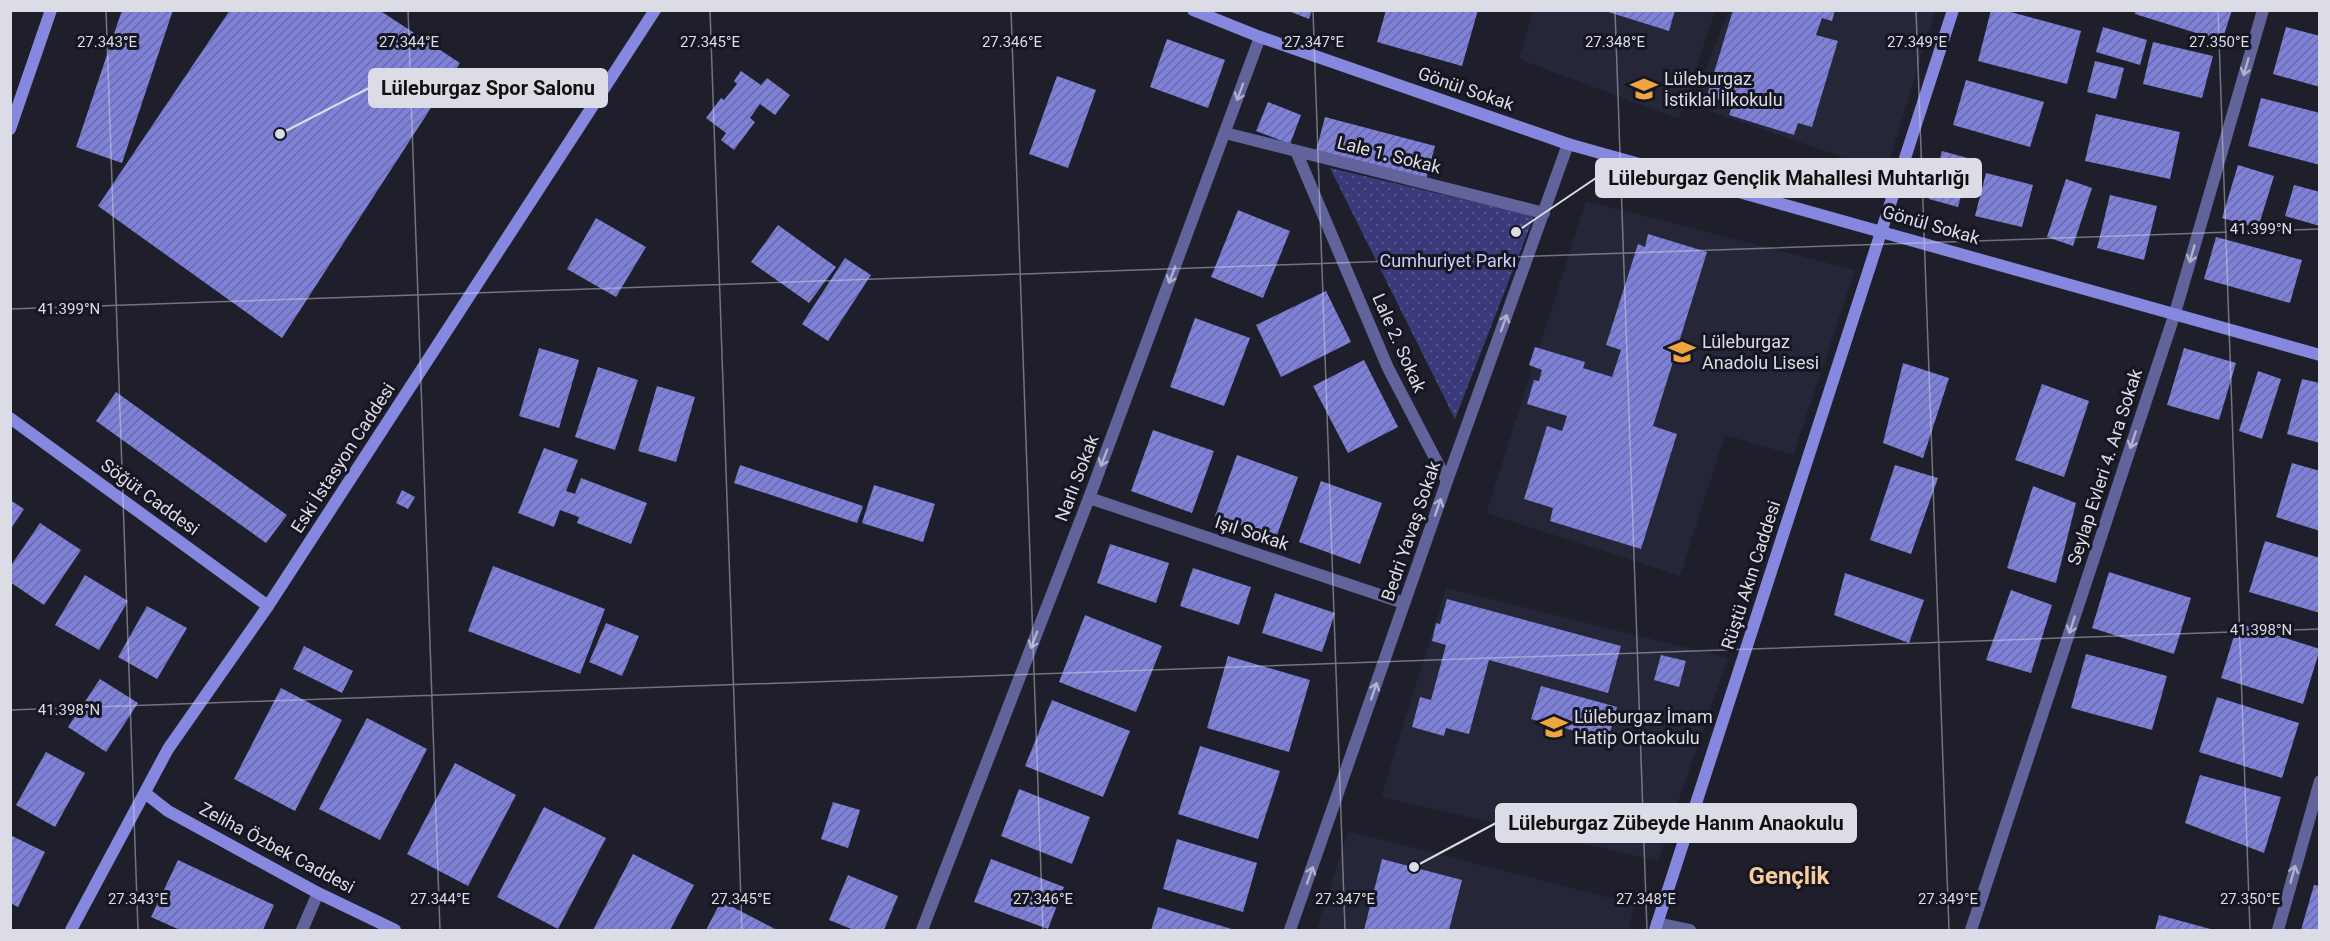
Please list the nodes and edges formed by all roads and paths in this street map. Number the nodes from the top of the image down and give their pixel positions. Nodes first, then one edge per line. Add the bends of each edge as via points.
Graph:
1 (51, 10) edge
2 (655, 10) edge
3 (1193, 10) edge
4 (1953, 10) edge
5 (2263, 10) edge
6 (1260, 37) junction
7 (10, 129) edge
8 (1225, 133) junction
9 (1568, 144) junction
10 (1296, 150) junction
11 (1544, 213) junction
12 (1883, 230) junction
13 (2175, 313) junction
14 (2319, 354) edge
15 (10, 418) edge
16 (1447, 481) junction
17 (1089, 498) junction
18 (1404, 603) junction
19 (268, 606) junction
20 (2319, 782) edge
21 (145, 793) junction
22 (318, 893) junction
23 (1656, 927) edge
24 (71, 930) edge
25 (302, 930) edge
26 (395, 930) edge
27 (922, 930) edge
28 (1290, 930) edge
29 (1690, 930) edge
30 (1971, 930) edge
31 (2278, 930) edge

1 - 7 street
2 - 19 street, Eski İstasyon Caddesi
3 - 6 street, Gönül Sokak
4 - 12 street, Rüştü Akın Caddesi
5 -> 13 street, Seylap Evleri 4. Ara Sokak
6 -> 8 street, Narlı Sokak
6 - 9 street, Gönül Sokak
8 - 10 street, Lale 1. Sokak
8 -> 17 street, Narlı Sokak
9 - 11 street, Bedri Yavaş Sokak
9 - 12 street, Gönül Sokak
10 - 11 street, Lale 1. Sokak
10 - 16 street, Lale 2. Sokak via 1388,368
16 -> 11 street, Bedri Yavaş Sokak
12 - 13 street, Gönül Sokak
12 - 23 street, Rüştü Akın Caddesi
13 - 14 street, Gönül Sokak
13 -> 30 street, Seylap Evleri 4. Ara Sokak
15 - 19 street, Söğüt Caddesi
18 -> 16 street, Bedri Yavaş Sokak
17 - 18 street, Işıl Sokak
17 -> 27 street, Narlı Sokak
28 -> 18 street, Bedri Yavaş Sokak
19 - 21 street, Eski İstasyon Caddesi via 168,749
31 -> 20 street
21 - 22 street, Zeliha Özbek Caddesi via 168,811
21 - 24 street, Eski İstasyon Caddesi
22 - 25 street
22 - 26 street, Zeliha Özbek Caddesi
23 - 29 street

